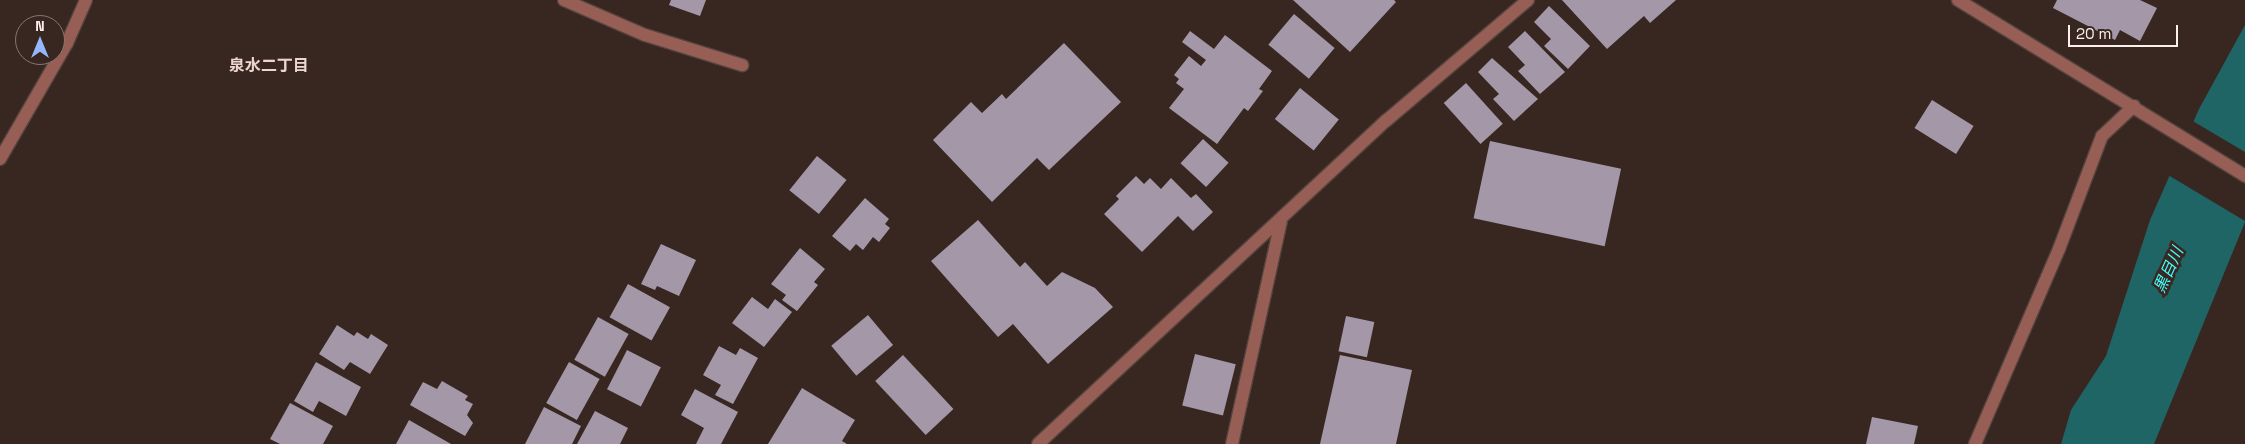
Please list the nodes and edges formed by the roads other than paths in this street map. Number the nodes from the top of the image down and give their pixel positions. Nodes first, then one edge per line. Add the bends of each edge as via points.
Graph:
1 (86, 0) edge
2 (564, 0) edge
3 (1528, 0) edge
4 (1958, 0) edge
5 (742, 65) dead end
6 (2134, 106) junction
7 (0, 159) edge
8 (2245, 176) edge
9 (1281, 222) junction
10 (1038, 444) edge
11 (1232, 444) edge
12 (1975, 444) edge

1 - 7 street via 67,43
2 - 5 street via 645,34
3 - 9 street via 1387,120
4 - 6 street
6 - 8 street
6 - 12 street via 2102,136 2059,249
9 - 10 street
9 - 11 street

